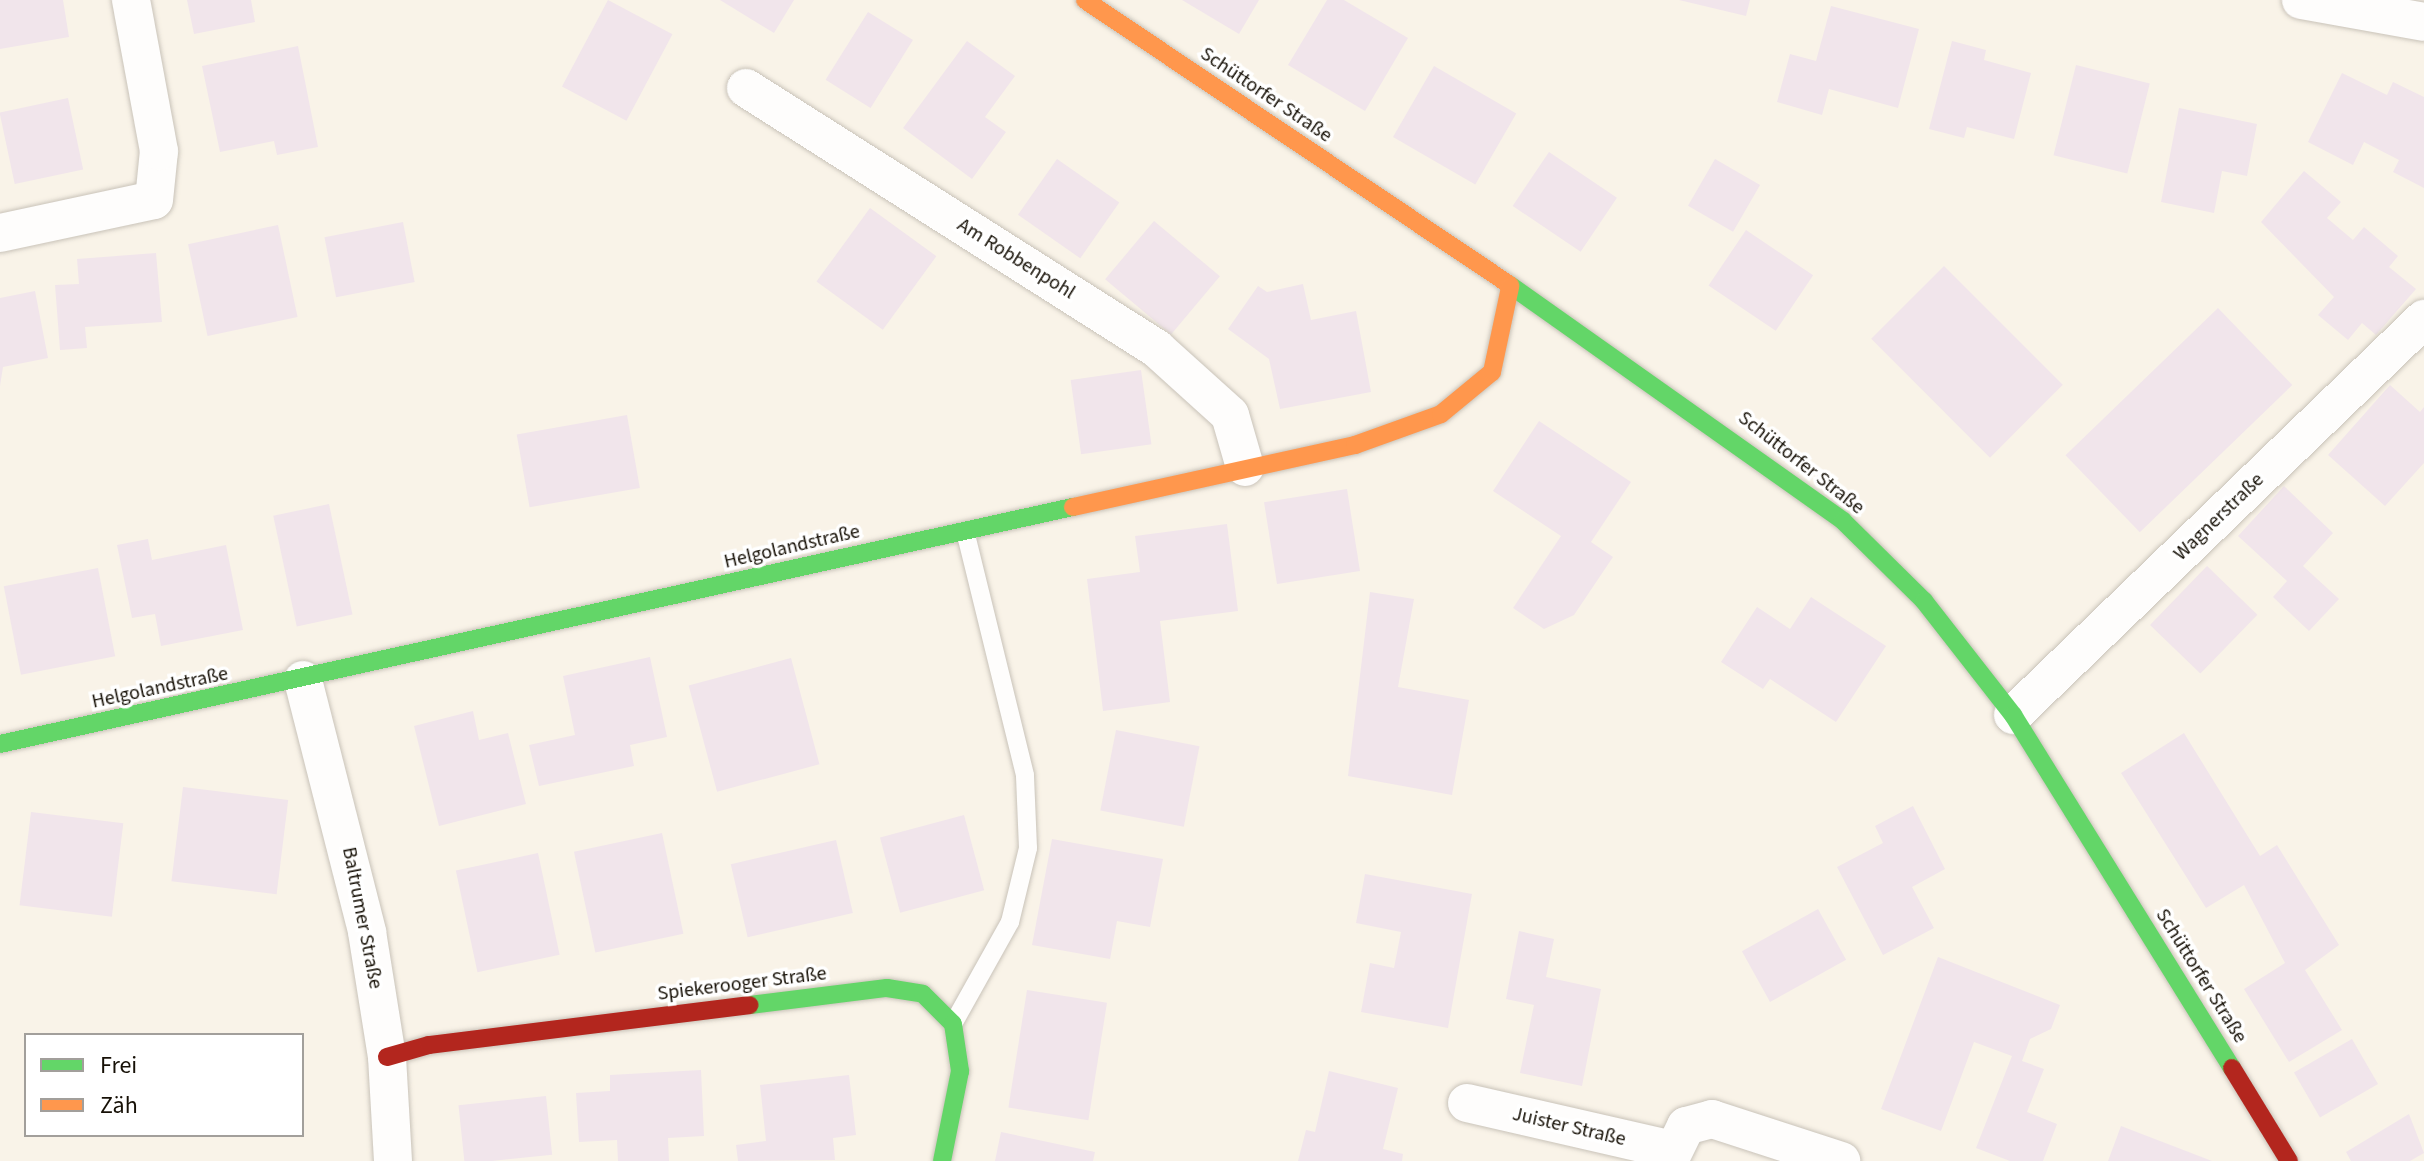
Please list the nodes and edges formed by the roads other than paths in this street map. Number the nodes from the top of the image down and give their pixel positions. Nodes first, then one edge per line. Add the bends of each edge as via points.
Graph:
1 (131, 0) edge
2 (1085, 0) edge
3 (2301, 0) edge
4 (2424, 22) edge
5 (746, 88) dead end
6 (0, 233) edge
7 (1510, 287) junction
8 (2424, 319) edge
9 (1245, 467) junction
10 (965, 531) junction
11 (303, 680) junction
12 (2013, 715) junction
13 (0, 744) edge
14 (953, 1024) junction
15 (387, 1057) junction
16 (1467, 1103) dead end
17 (1670, 1156) edge
18 (393, 1161) edge
19 (942, 1161) edge
20 (1841, 1161) edge
21 (2289, 1161) edge

1 - 6 street via 159,151 154,200
2 - 7 street, Schüttorfer Straße
3 - 4 street
5 - 9 street, Am Robbenpohl via 1157,349 1230,415
7 - 9 street, Helgolandstraße via 1492,372 1441,414 1355,445
7 - 12 street, Schüttorfer Straße via 1843,521 1924,601
8 - 12 street, Wagnerstraße
9 - 10 street, Helgolandstraße
10 - 11 street, Helgolandstraße
10 - 14 lane via 1025,775 1028,848 1010,922
11 - 13 street, Helgolandstraße
11 - 15 street, Baltrumer Straße via 343,823
12 - 21 street, Schüttorfer Straße
14 - 15 street, Spiekerooger Straße via 923,994 887,988 429,1045
14 - 19 street via 960,1071
15 - 18 street, Baltrumer Straße
16 - 17 street, Juister Straße
17 - 20 street, Juister Straße via 1686,1126 1712,1119

